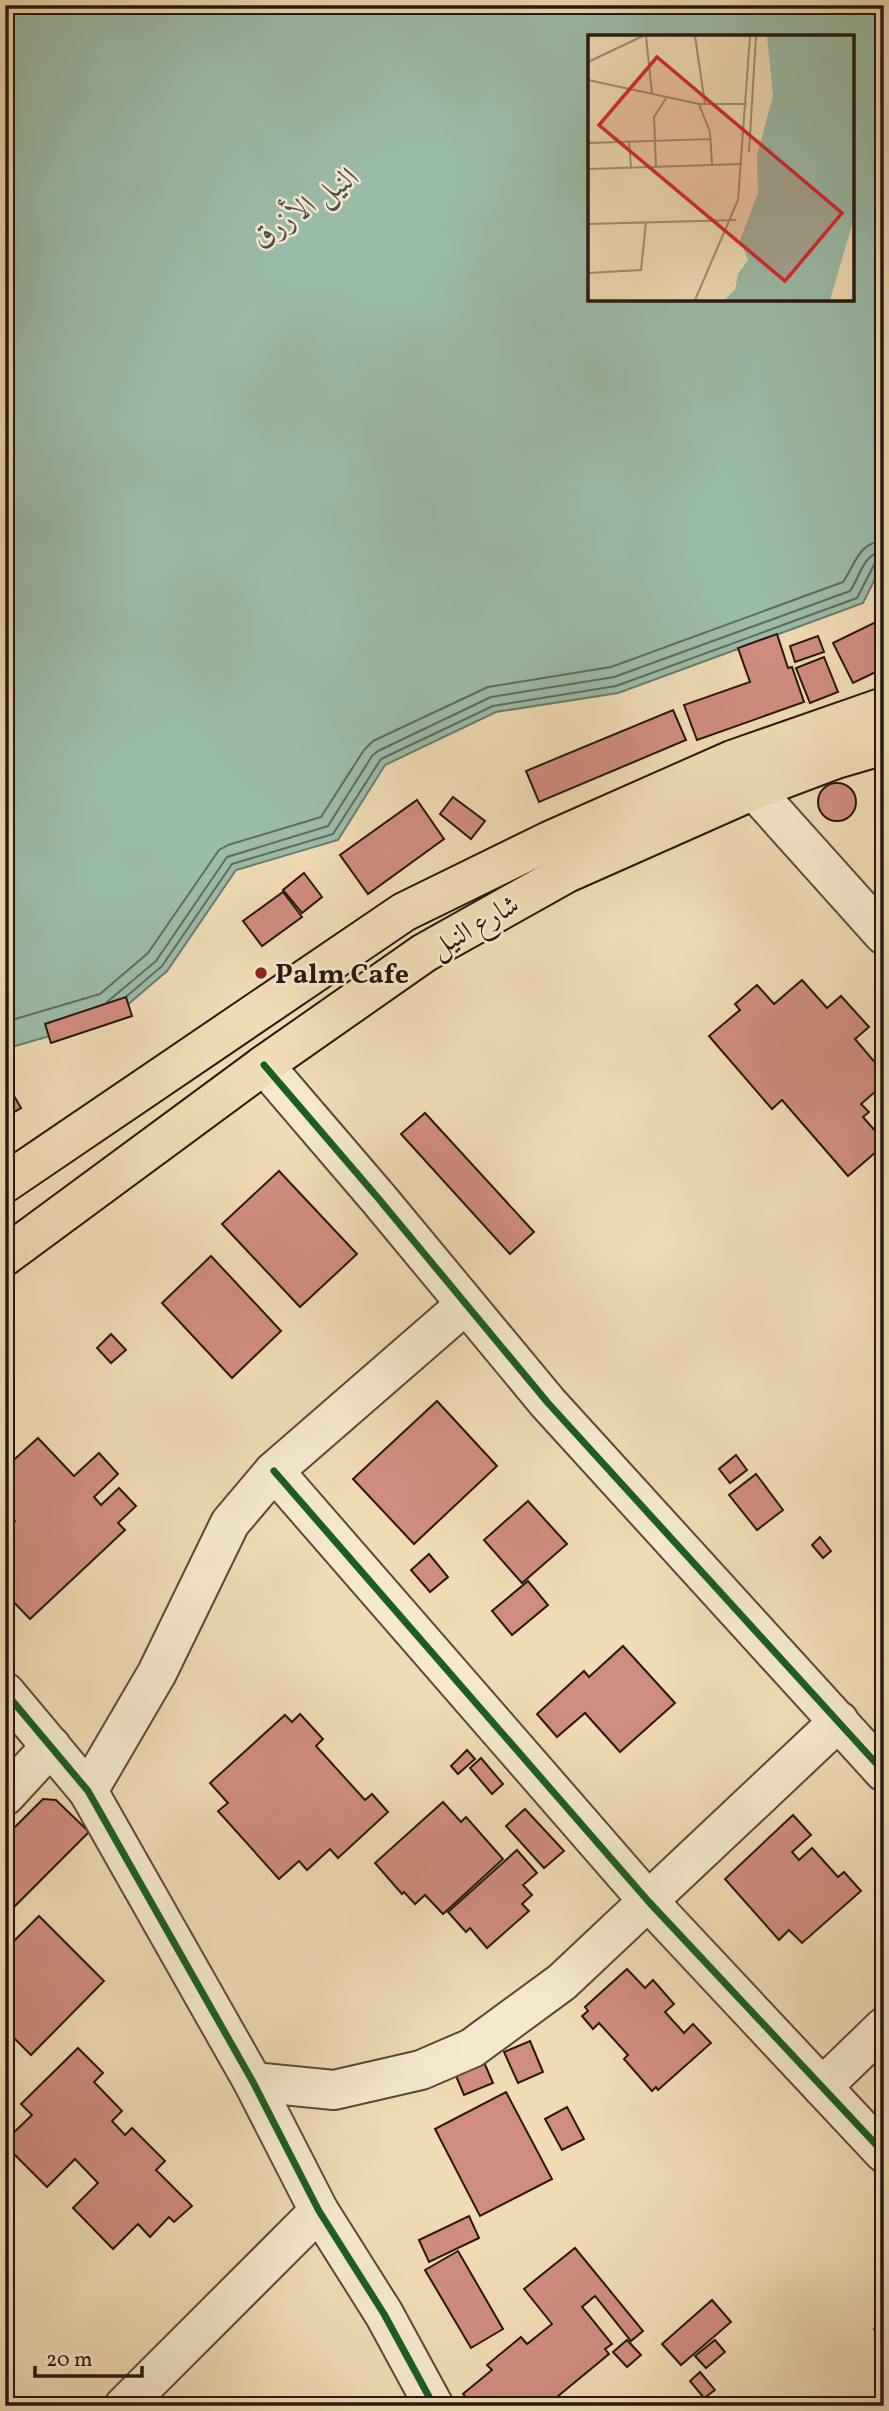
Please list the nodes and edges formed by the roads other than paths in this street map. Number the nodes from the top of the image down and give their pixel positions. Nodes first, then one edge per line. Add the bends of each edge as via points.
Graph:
1 (884, 707) edge
2 (884, 746) edge
3 (732, 761) junction
4 (754, 790) junction
5 (884, 936) edge
6 (264, 1065) junction
7 (5, 1183) edge
8 (5, 1256) edge
9 (465, 1305) junction
10 (274, 1471) junction
11 (5, 1692) edge
12 (839, 1721) junction
13 (51, 1746) junction
14 (884, 1772) edge
15 (88, 1791) junction
16 (5, 1796) edge
17 (649, 1902) junction
18 (884, 2027) edge
19 (253, 2082) junction
20 (822, 2087) junction
21 (884, 2152) edge
22 (319, 2211) junction
23 (124, 2406) edge
24 (434, 2406) edge

1 - 3 main road, شارع النيل
2 - 4 main road, شارع النيل
3 - 4 street
3 - 7 main road, شارع النيل via 549,841 404,912
4 - 5 street
4 - 6 main road, شارع النيل via 555,879 424,953
6 - 8 main road, شارع النيل
6 - 9 street
9 - 10 street
9 - 12 street via 548,1403
10 - 15 street via 230,1522 157,1673
10 - 17 street
11 - 13 street
12 - 14 street
12 - 17 street
13 - 15 street
13 - 16 street
15 - 19 street
17 - 19 street via 562,1982 472,2048 421,2070 334,2090
17 - 20 street
18 - 20 street
19 - 22 street
20 - 21 street
22 - 23 street
22 - 24 street via 384,2314

